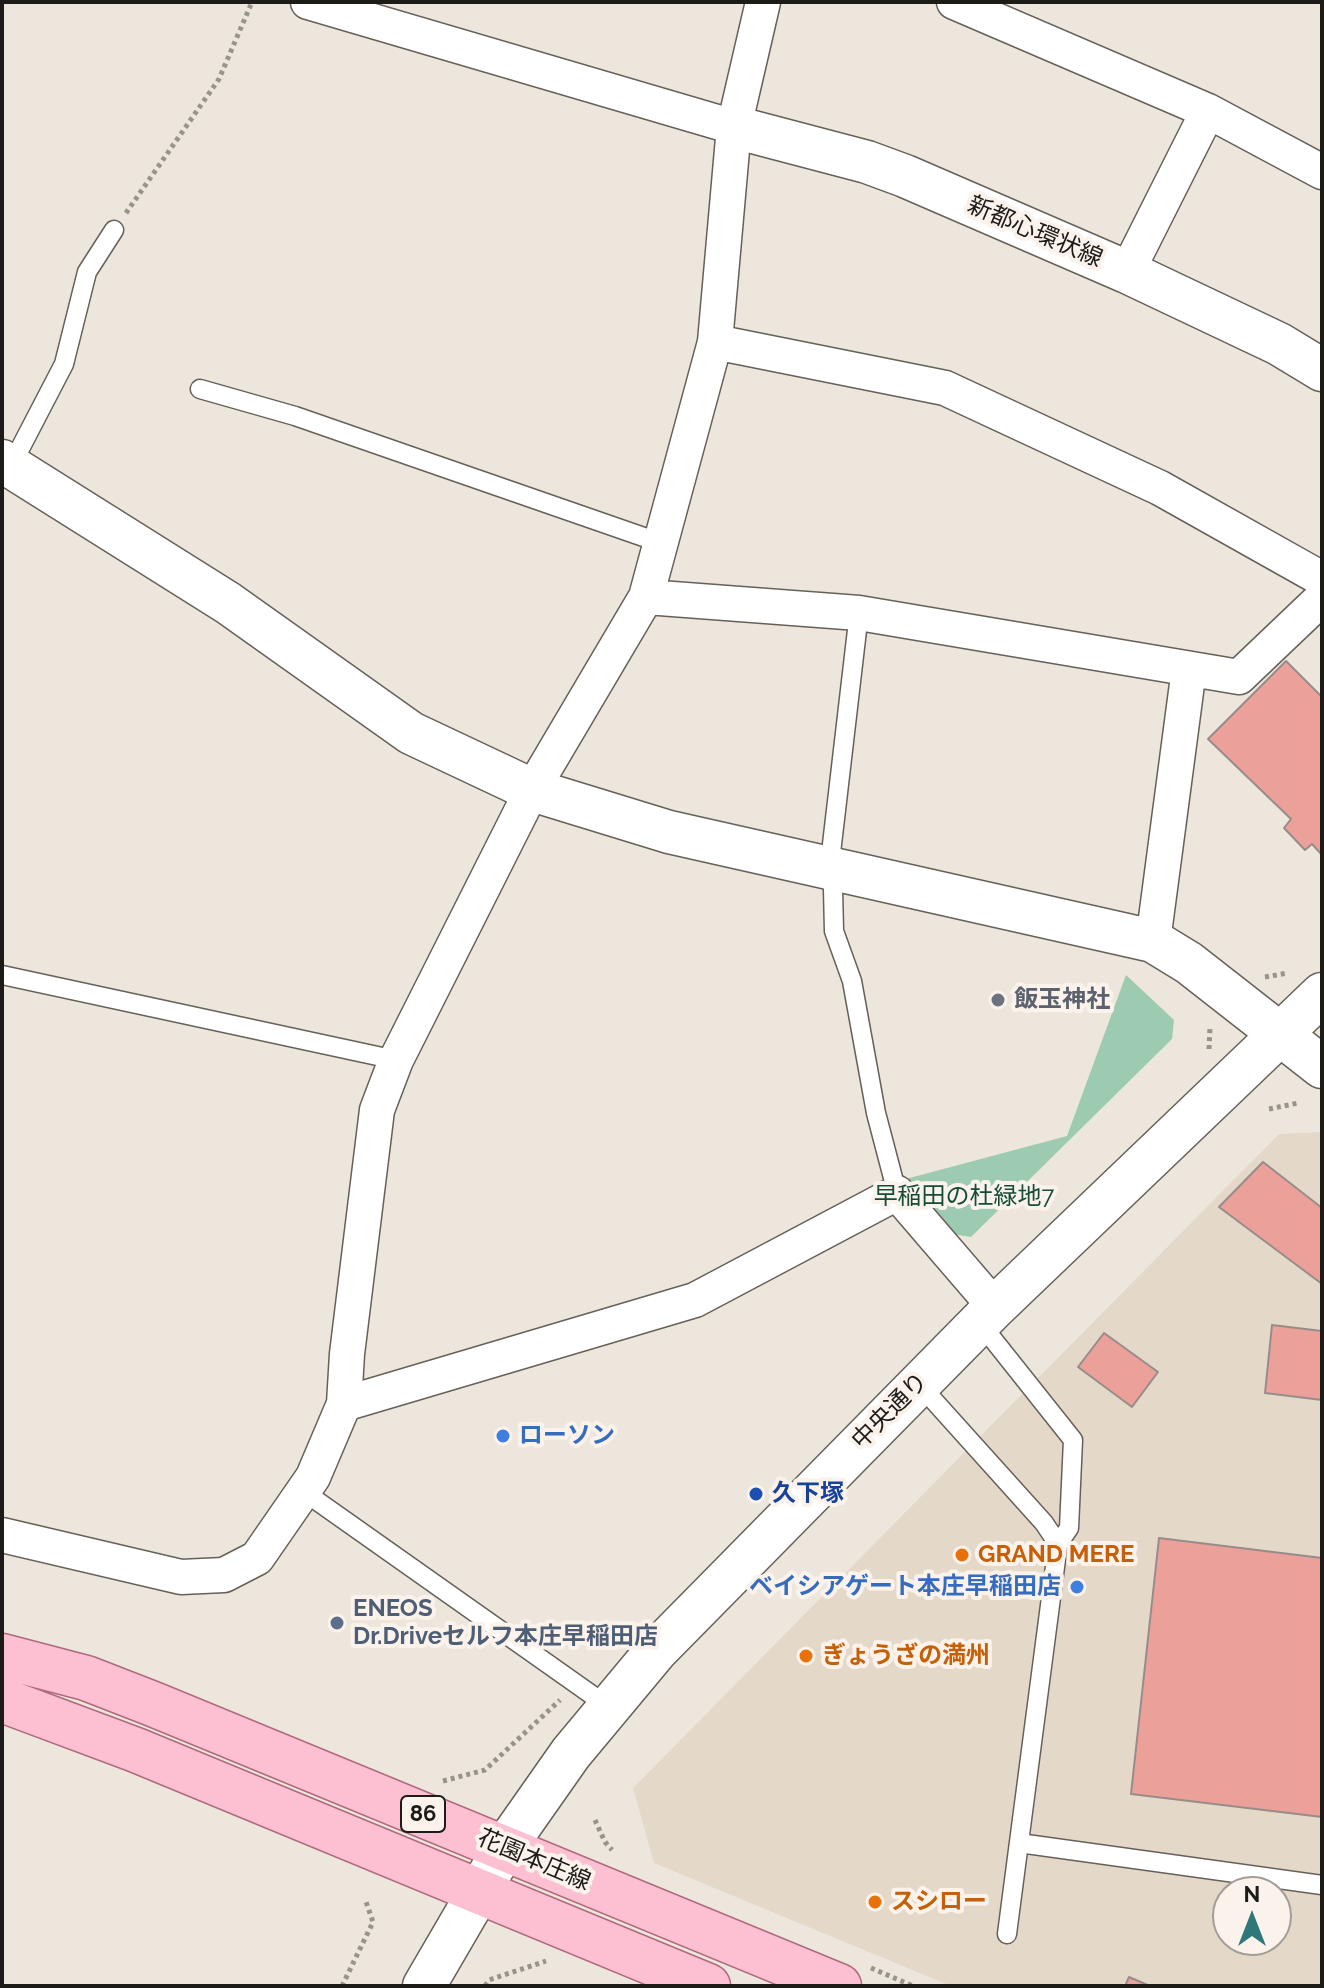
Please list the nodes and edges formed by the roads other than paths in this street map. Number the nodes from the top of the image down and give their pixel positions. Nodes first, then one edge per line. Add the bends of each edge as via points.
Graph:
1 (308, 2) edge
2 (763, 2) edge
3 (954, 2) edge
4 (1208, 111) junction
5 (734, 127) junction
6 (1322, 172) edge
7 (114, 230) road end
8 (1127, 272) junction
9 (715, 342) junction
10 (1322, 370) edge
11 (200, 389) dead end
12 (6, 463) edge
13 (661, 543) junction
14 (1322, 579) edge
15 (646, 597) junction
16 (1322, 598) edge
17 (859, 613) junction
18 (1189, 669) junction
19 (532, 790) junction
20 (829, 870) junction
21 (1153, 941) junction
22 (2, 975) edge
23 (1305, 984) edge
24 (1280, 1035) junction
25 (396, 1060) junction
26 (1322, 1067) edge
27 (897, 1193) junction
28 (987, 1315) junction
29 (918, 1383) junction
30 (344, 1404) junction
31 (303, 1491) junction
32 (2, 1535) edge
33 (1058, 1544) junction
34 (2, 1656) edge
35 (593, 1695) junction
36 (2, 1700) edge
37 (1019, 1843) junction
38 (505, 1847) junction
39 (1322, 1885) edge
40 (477, 1892) junction
41 (1007, 1934) dead end
42 (424, 1986) edge
43 (708, 1986) edge
44 (839, 1986) edge

1 - 5 street
2 - 5 street
3 - 4 street
4 - 6 street
4 - 8 street
5 - 8 street, 新都心環状線 via 867,162
5 - 9 street
7 - 12 lane via 87,272 64,364
8 - 10 street, 新都心環状線
9 - 13 street
9 - 14 street via 945,388 1160,488
11 - 13 lane via 295,416
12 - 19 street via 228,603 411,733
13 - 15 street
15 - 17 street
15 - 19 street
16 - 18 street via 1239,677
17 - 18 street
17 - 20 lane
18 - 21 street
19 - 20 street via 669,832
19 - 25 street
20 - 21 street
20 - 27 lane via 834,931 852,981
21 - 24 street
22 - 25 lane
23 - 24 street, 中央通り
24 - 26 street
24 - 28 street, 中央通り
25 - 30 street via 377,1110
27 - 28 street
27 - 30 street via 695,1300
28 - 29 street, 中央通り
28 - 33 lane via 1073,1440 1069,1528
29 - 33 lane
29 - 35 street, 中央通り via 656,1651
30 - 31 street
31 - 32 street via 257,1558 224,1575 181,1577
31 - 35 lane
33 - 37 lane
34 - 38 main road, 花園本庄線 / 86 via 86,1678
35 - 38 street, 中央通り via 571,1753
36 - 40 main road, 花園本庄線 / 86
37 - 39 lane
37 - 41 lane
38 - 40 street, 中央通り
38 - 44 main road, 花園本庄線 / 86
40 - 42 street, 中央通り
40 - 43 main road, 花園本庄線 / 86

